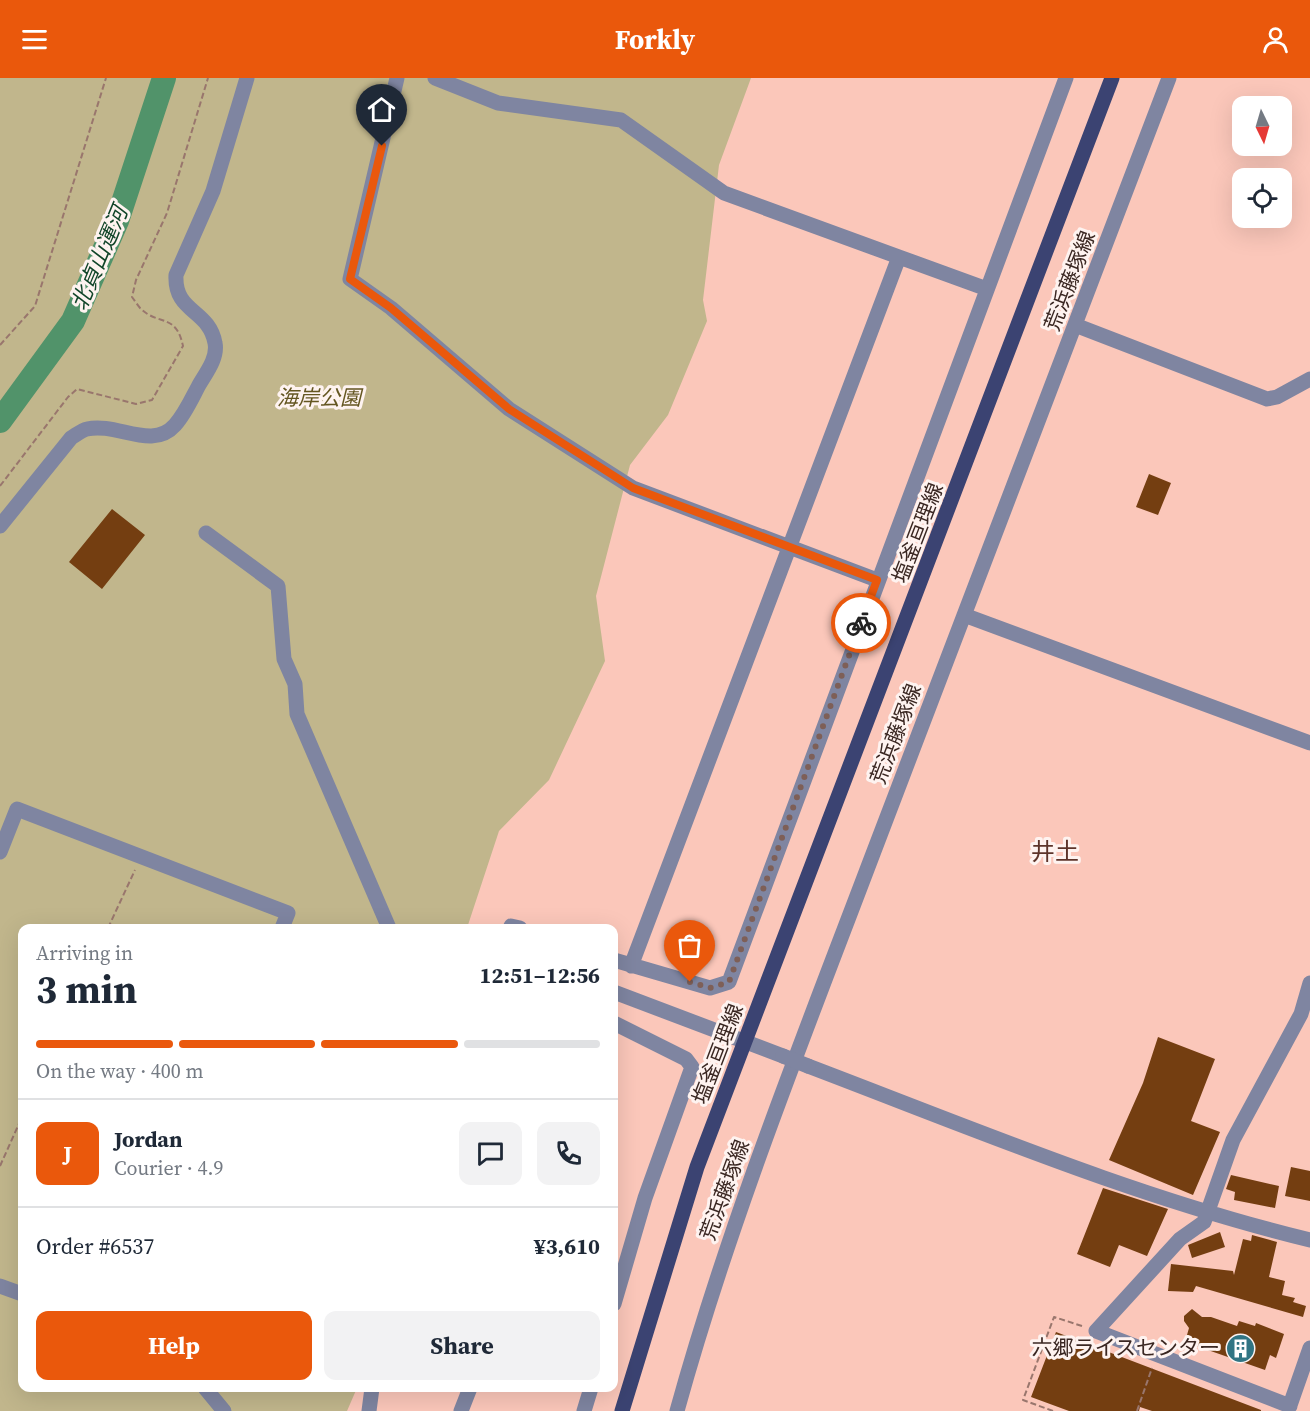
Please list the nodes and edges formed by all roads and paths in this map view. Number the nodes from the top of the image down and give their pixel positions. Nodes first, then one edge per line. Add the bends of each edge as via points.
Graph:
1 (106, 78) edge
2 (208, 78) edge
3 (247, 78) edge
4 (397, 78) edge
5 (435, 78) edge
6 (1066, 78) edge
7 (1112, 78) edge
8 (1169, 78) edge
9 (899, 257) junction
10 (987, 289) junction
11 (1076, 325) junction
12 (0, 345) edge
13 (1310, 379) edge
14 (0, 486) edge
15 (0, 526) edge
16 (206, 533) dead end
17 (789, 547) junction
18 (877, 580) junction
19 (964, 615) junction
20 (1310, 742) edge
21 (0, 852) edge
22 (141, 857) junction
23 (110, 924) edge
24 (284, 924) edge
25 (387, 924) edge
26 (618, 961) edge
27 (631, 966) junction
28 (1310, 983) edge
29 (618, 993) edge
30 (618, 1025) edge
31 (745, 1041) junction
32 (18, 1126) edge
33 (0, 1166) edge
34 (1207, 1214) junction
35 (1310, 1240) edge
36 (0, 1286) edge
37 (618, 1290) edge
38 (18, 1293) edge
39 (1096, 1331) junction
40 (1310, 1348) edge
41 (1157, 1354) junction
42 (1303, 1389) edge
43 (208, 1392) edge
44 (371, 1392) edge
45 (468, 1392) edge
46 (590, 1392) edge
47 (1289, 1408) edge
48 (224, 1411) edge
49 (369, 1411) edge
50 (461, 1411) edge
51 (584, 1411) edge
52 (622, 1411) edge
53 (677, 1411) edge
54 (1053, 1411) edge
55 (1137, 1411) edge

1 - 12 path via 35,306
2 - 14 path via 167,213 132,297 142,311 167,321 180,332 183,346 152,400 136,404 77,389
3 - 15 street via 213,191 176,275 175,288 183,303 210,326 216,345 212,364 176,425 161,436 106,428 86,429 71,438
4 - 17 street via 350,279 391,308 509,409 633,488
5 - 9 street via 498,103 621,120 724,193
6 - 10 street
7 - 31 main road, 塩釜亘理線
8 - 11 street, 荒浜藤塚線
9 - 10 street
9 - 17 street
10 - 18 street
11 - 13 street via 1267,399
11 - 19 street, 荒浜藤塚線
16 - 25 street via 278,586 284,659 295,684 297,714
17 - 18 street
17 - 27 street
18 - 27 street via 729,982 710,988
19 - 20 street
19 - 53 street, 荒浜藤塚線 via 730,1236
21 - 22 street via 17,809
22 - 23 path
22 - 24 street via 288,913
26 - 27 street
28 - 34 street via 1301,1014 1233,1140
29 - 31 street
30 - 37 street via 686,1059 692,1068 645,1198
31 - 34 street, bridge
31 - 52 main road, 塩釜亘理線 via 697,1167
32 - 33 path
34 - 35 street
34 - 39 street via 1204,1222 1180,1239
36 - 38 street
39 - 41 street
39 - 54 path via 1054,1317 1023,1400
40 - 42 street
41 - 47 street
41 - 55 path
42 - 47 street
43 - 48 street
44 - 49 street
45 - 50 street
46 - 51 street

